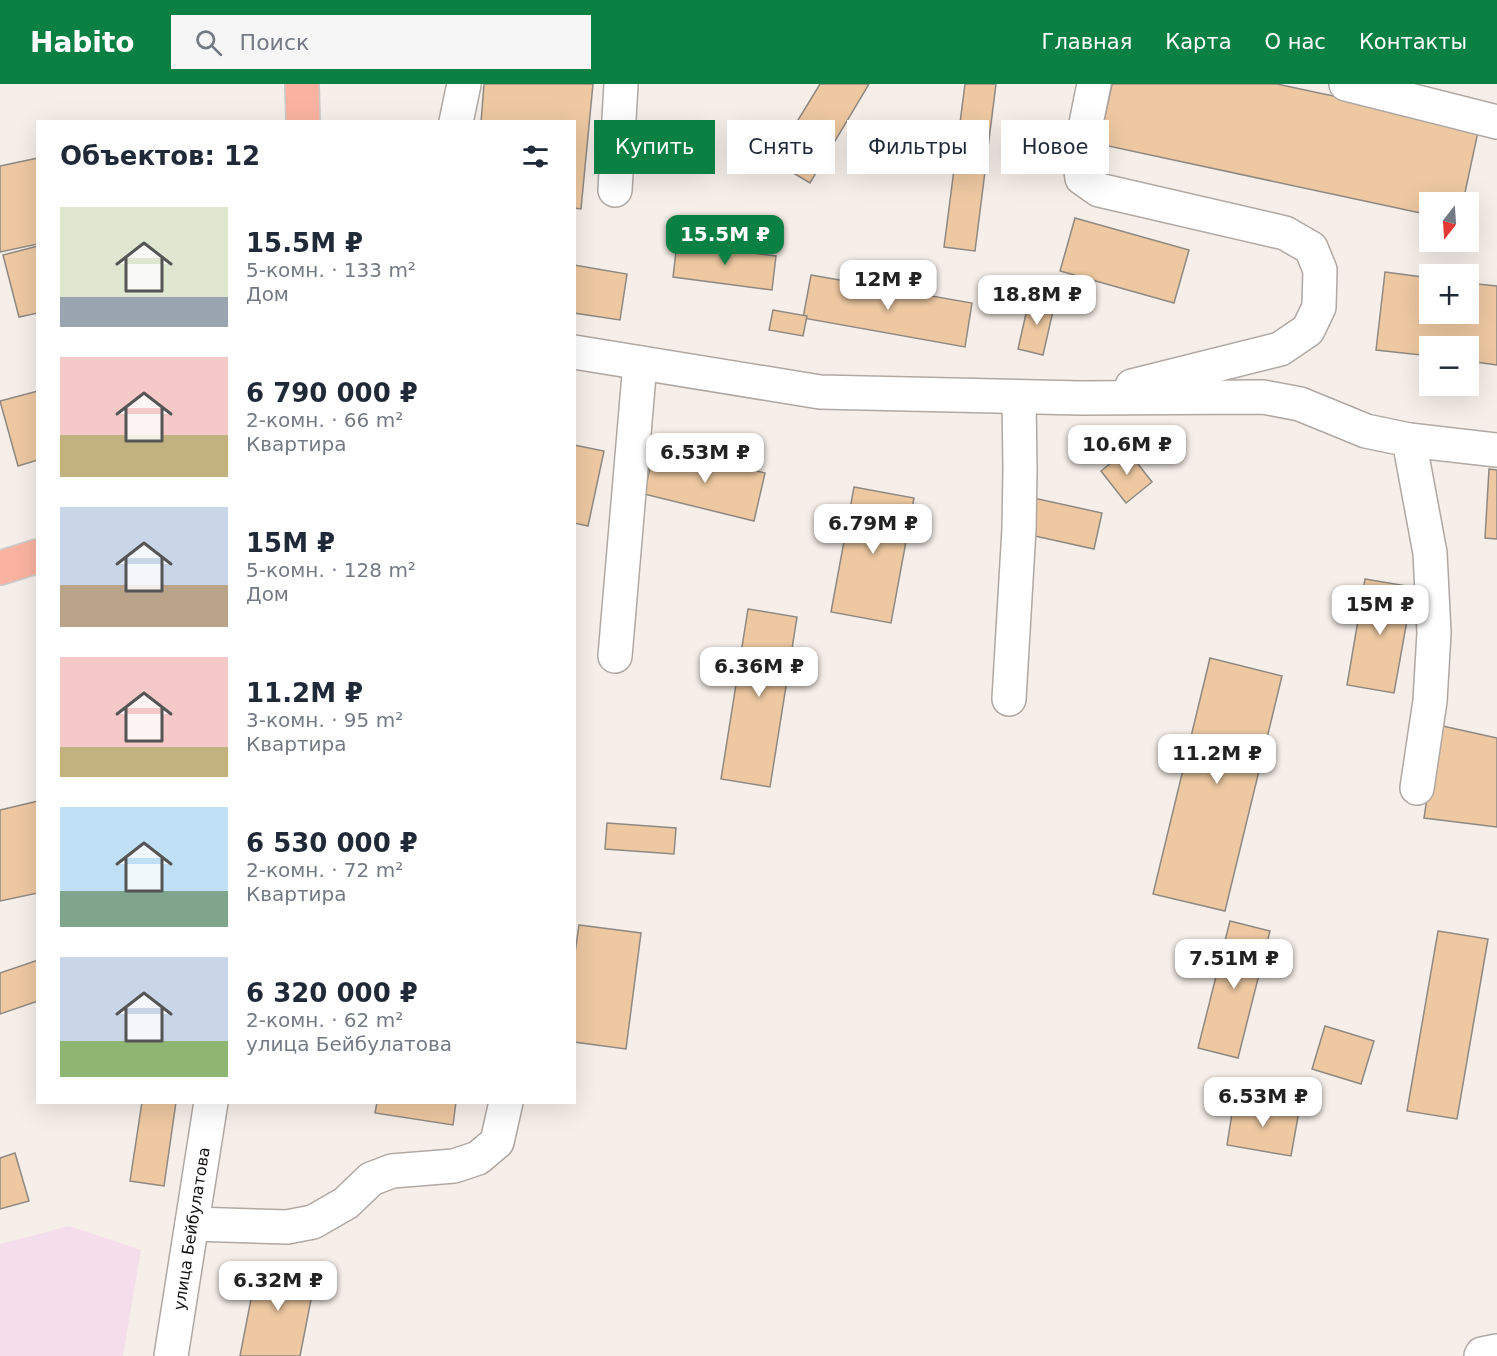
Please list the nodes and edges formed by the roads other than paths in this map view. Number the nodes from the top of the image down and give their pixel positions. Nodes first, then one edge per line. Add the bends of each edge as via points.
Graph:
1 (283, 84) edge
2 (302, 84) edge
3 (464, 84) edge
4 (621, 84) edge
5 (1094, 84) edge
6 (1346, 84) edge
7 (283, 120) edge
8 (303, 120) edge
9 (456, 120) edge
10 (1497, 122) edge
11 (615, 189) dead end
12 (576, 352) edge
13 (640, 363) junction
14 (1019, 397) junction
15 (1080, 398) junction
16 (1409, 440) junction
17 (1497, 450) edge
18 (36, 557) edge
19 (0, 568) edge
20 (36, 578) edge
21 (0, 588) edge
22 (615, 656) dead end
23 (1009, 699) dead end
24 (1417, 788) dead end
25 (211, 1104) edge
26 (506, 1104) edge
27 (192, 1224) junction
28 (1497, 1351) edge
29 (171, 1356) edge
30 (1481, 1356) edge

1 - 7 main road
2 - 8 main road
3 - 9 street
4 - 11 street
5 - 15 street via 1079,158 1082,178 1099,190 1285,232 1311,248 1320,270 1319,307 1308,330 1280,349
6 - 10 street
12 - 13 street
13 - 14 street via 820,392
13 - 22 street
14 - 15 street
14 - 23 street via 1019,529
15 - 16 street via 1263,397 1300,404 1366,431
16 - 17 street
16 - 24 street via 1430,553 1434,633 1430,701
18 - 19 main road
20 - 21 main road
25 - 27 street, улица Бейбулатова
26 - 27 street via 497,1142 478,1158 454,1166 392,1171 371,1179 346,1203 313,1222 287,1227
27 - 29 street, улица Бейбулатова
28 - 30 street

